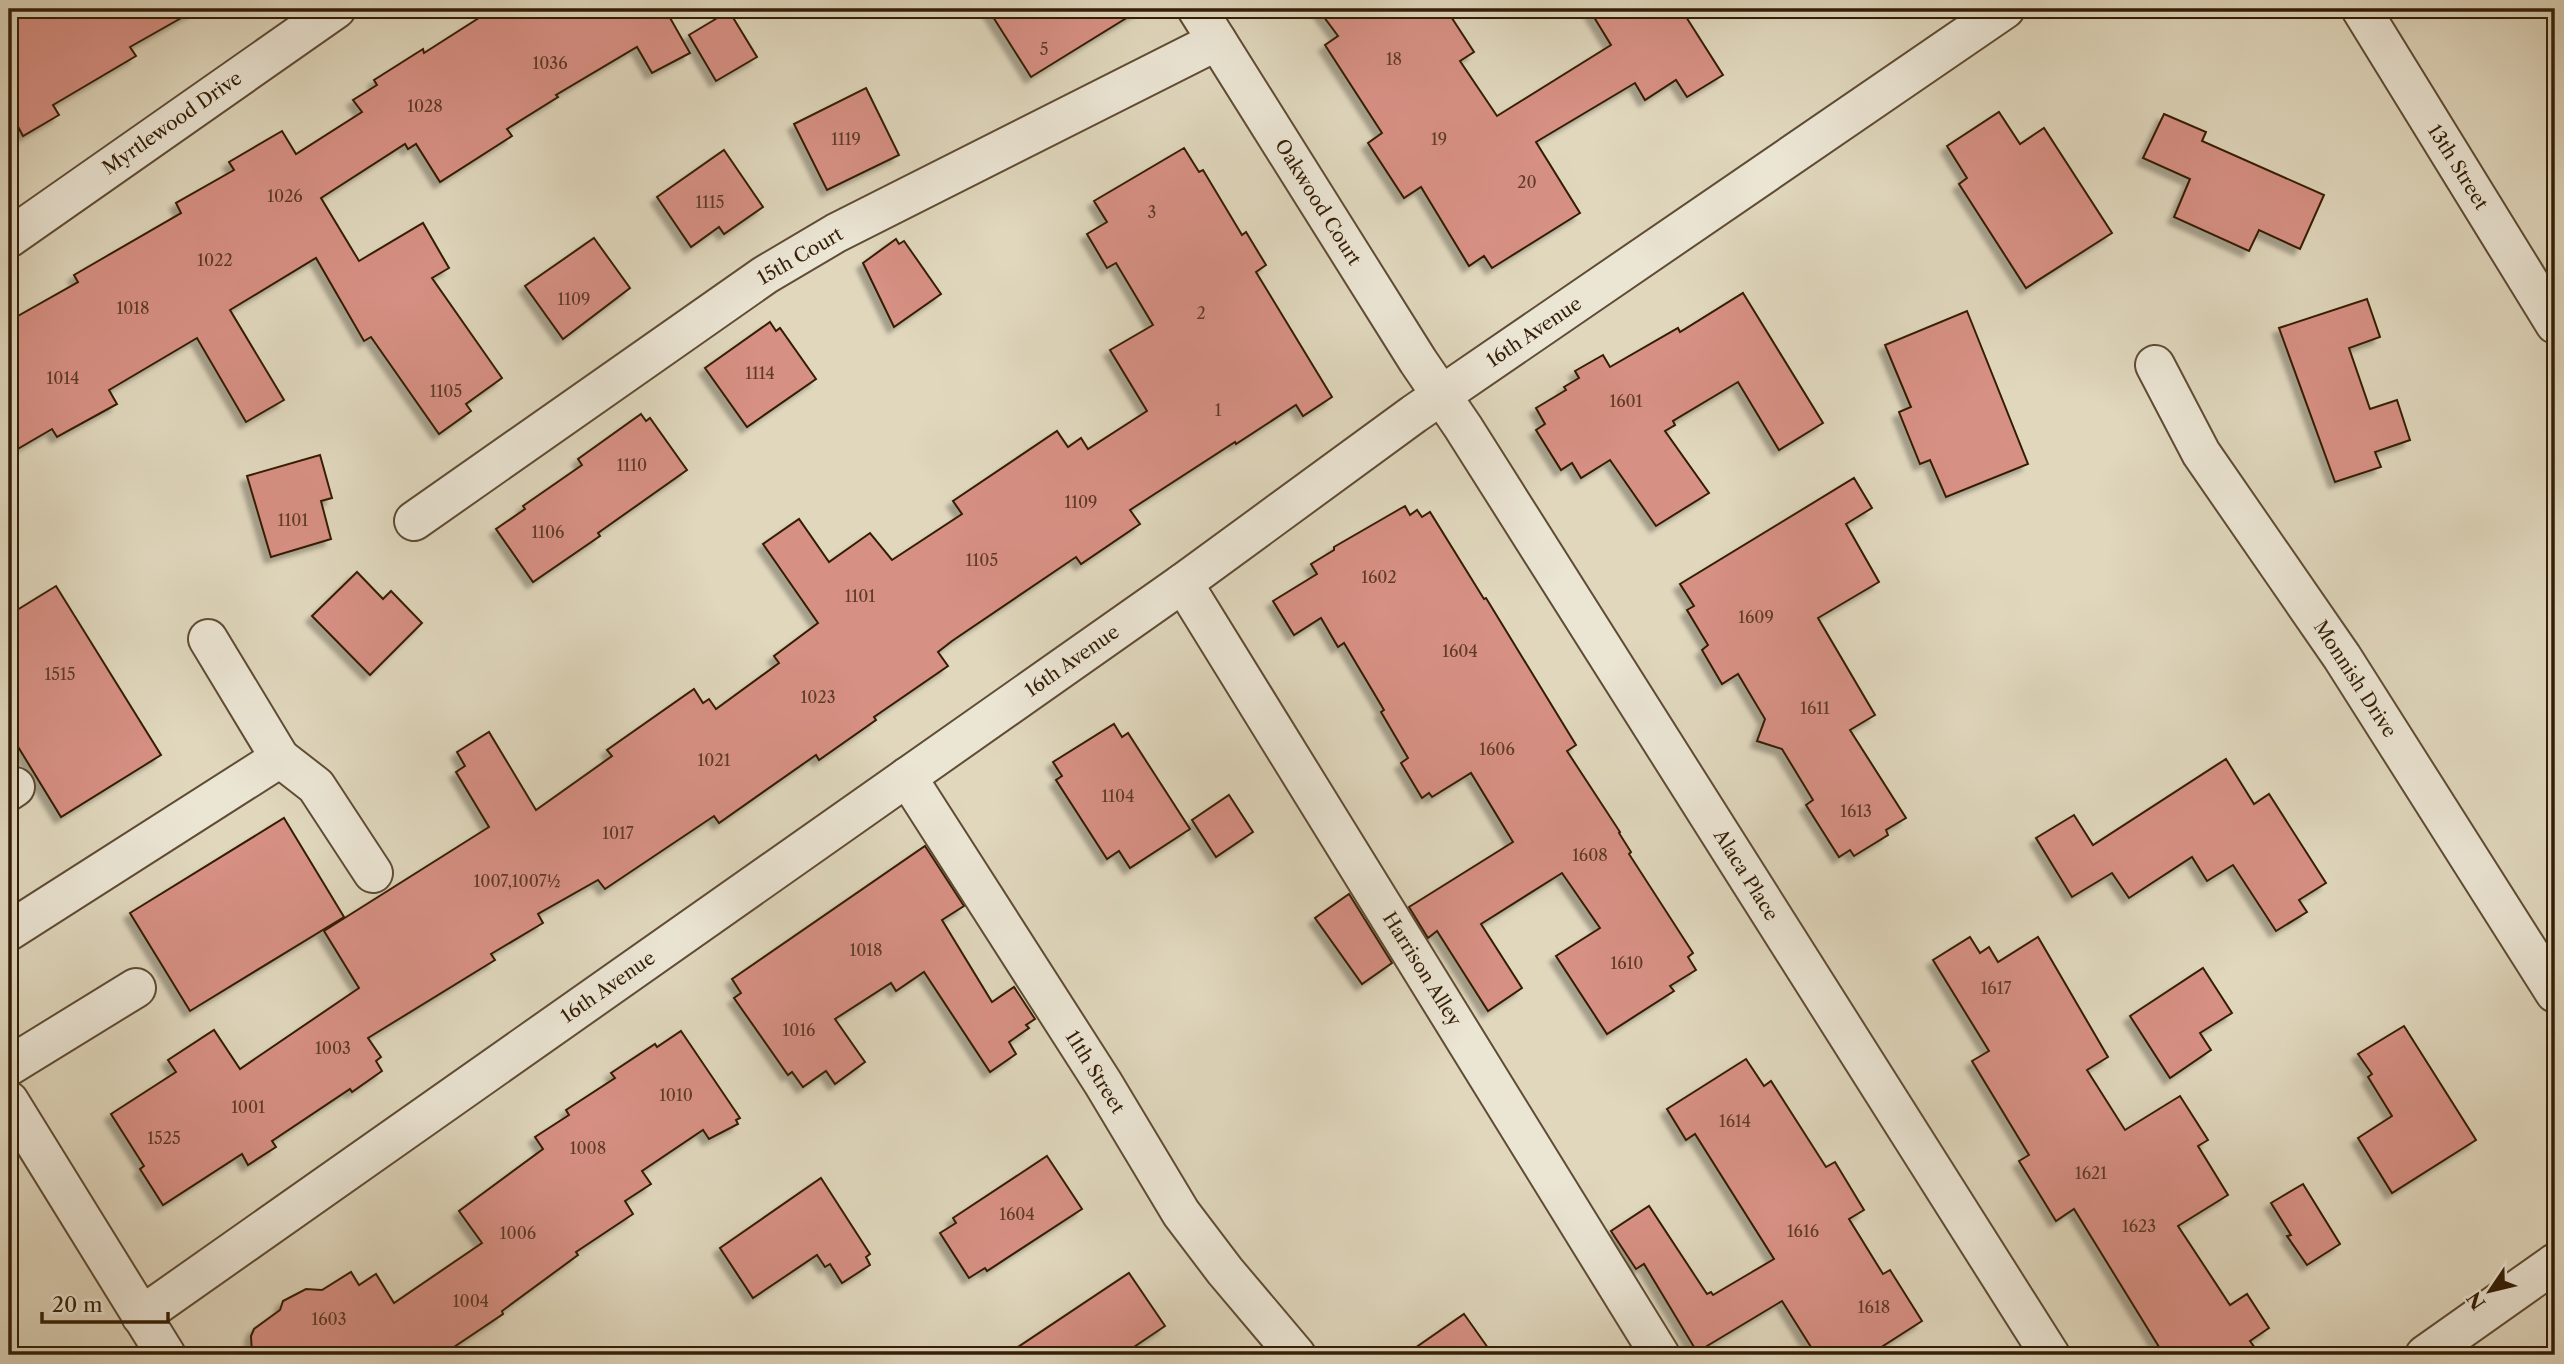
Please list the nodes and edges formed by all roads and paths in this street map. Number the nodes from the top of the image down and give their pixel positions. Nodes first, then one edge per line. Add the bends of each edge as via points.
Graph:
1 (336, 9) edge
2 (1197, 9) edge
3 (2005, 9) edge
4 (2361, 9) edge
5 (1217, 41) junction
6 (9, 238) edge
7 (2555, 324) edge
8 (2155, 365) dead end
9 (1442, 395) junction
10 (414, 521) dead end
11 (1183, 583) junction
12 (208, 639) dead end
13 (280, 758) junction
14 (907, 777) junction
15 (373, 873) dead end
16 (9, 930) edge
17 (136, 988) dead end
18 (2555, 993) edge
19 (9, 1066) edge
20 (9, 1101) edge
21 (2555, 1263) edge
22 (141, 1316) junction
23 (164, 1354) edge
24 (1296, 1355) edge
25 (1660, 1355) edge
26 (2050, 1355) edge
27 (2424, 1355) edge

1 - 6 street, Myrtlewood Drive
2 - 5 street, Oakwood Court
3 - 9 street, 16th Avenue
4 - 7 street, 13th Street
5 - 9 street, Oakwood Court
5 - 10 street, 15th Court via 836,233 765,275
8 - 18 street, Monnish Drive via 2201,453 2342,657
9 - 11 street, 16th Avenue
9 - 26 street, Alaca Place
11 - 14 street, 16th Avenue
11 - 25 street, Harrison Alley
12 - 13 street
13 - 15 street via 316,786
13 - 16 street
14 - 22 street, 16th Avenue
14 - 24 street, 11th Street via 1181,1213
17 - 19 street
20 - 22 street
21 - 27 street
22 - 23 street

